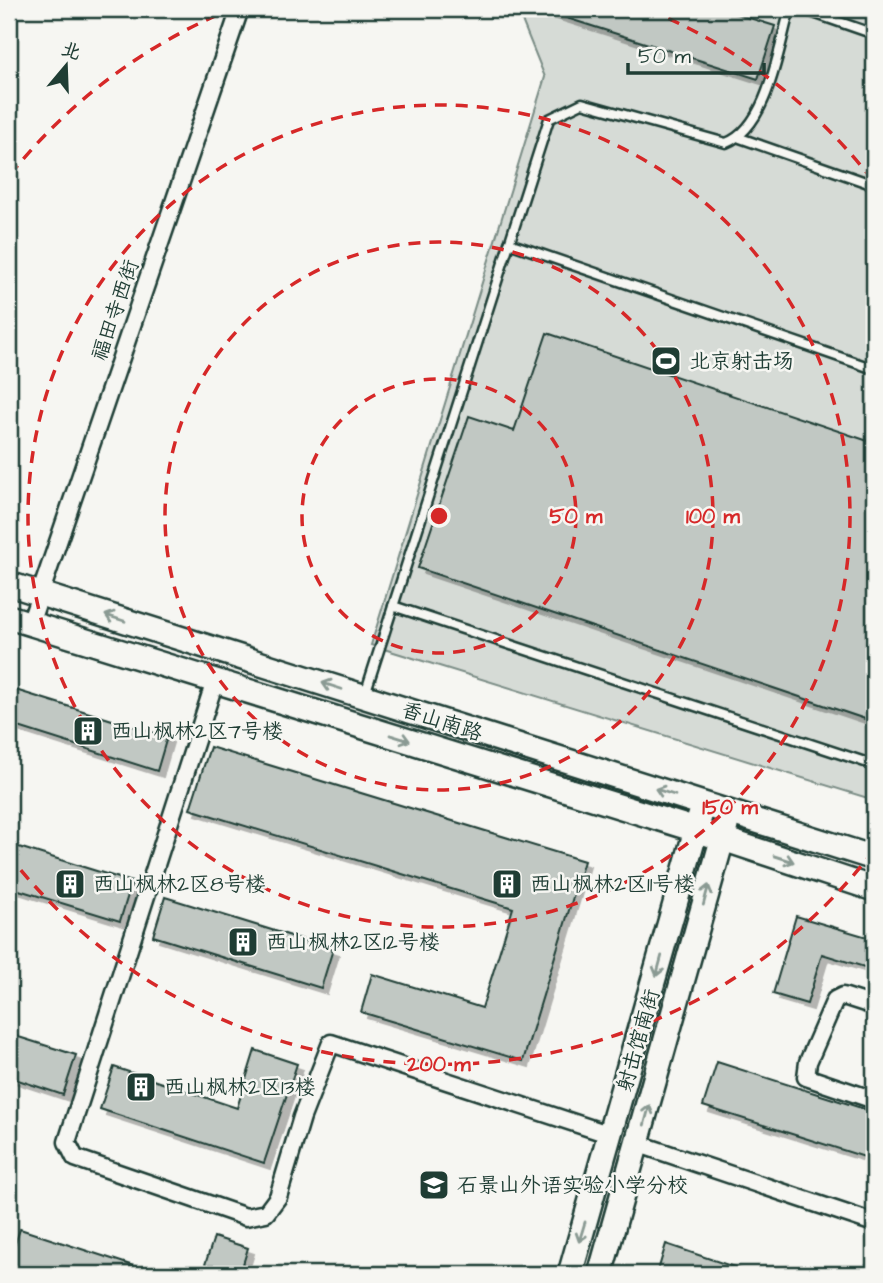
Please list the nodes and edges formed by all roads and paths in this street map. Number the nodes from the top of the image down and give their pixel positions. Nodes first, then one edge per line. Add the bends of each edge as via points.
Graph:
1 (240, 9) edge
2 (790, 9) edge
3 (802, 9) edge
4 (874, 34) edge
5 (740, 138) junction
6 (874, 186) edge
7 (509, 243) junction
8 (874, 369) edge
9 (9, 584) edge
10 (39, 593) junction
11 (393, 606) junction
12 (19, 621) edge
13 (215, 681) junction
14 (364, 696) junction
15 (874, 765) edge
16 (704, 805) junction
17 (730, 813) junction
18 (696, 830) junction
19 (722, 838) junction
20 (874, 859) edge
21 (874, 889) edge
22 (874, 1006) edge
23 (874, 1100) edge
24 (611, 1135) junction
25 (639, 1144) junction
26 (874, 1223) edge
27 (570, 1274) edge
28 (600, 1274) edge

1 - 10 street, 福田寺西街
2 - 5 lane via 759,114
3 - 4 lane
5 - 6 lane
5 - 7 lane via 726,143 582,103 549,120
7 - 8 lane
7 - 11 lane
9 - 10 main road, 香山南路
10 - 12 street, 福田寺西街
14 -> 10 main road, 香山南路
11 - 14 lane
11 - 15 lane
12 - 13 main road, 香山南路
13 -> 18 main road, 香山南路
13 - 24 street via 67,1142 75,1158 246,1217 266,1213 278,1197 331,1043
16 -> 14 main road, 香山南路
16 - 17 main road, 香山南路
16 - 18 main road, 射击馆南街
17 - 19 main road, 射击馆南街
17 - 20 main road, 香山南路
18 - 19 main road, 香山南路
18 -> 24 main road, 射击馆南街
19 -> 21 main road, 香山南路
25 -> 19 main road, 射击馆南街
22 - 23 street via 843,996 835,1000 806,1077
24 -> 27 main road, 射击馆南街
25 - 26 street
25 - 28 main road, 射击馆南街

